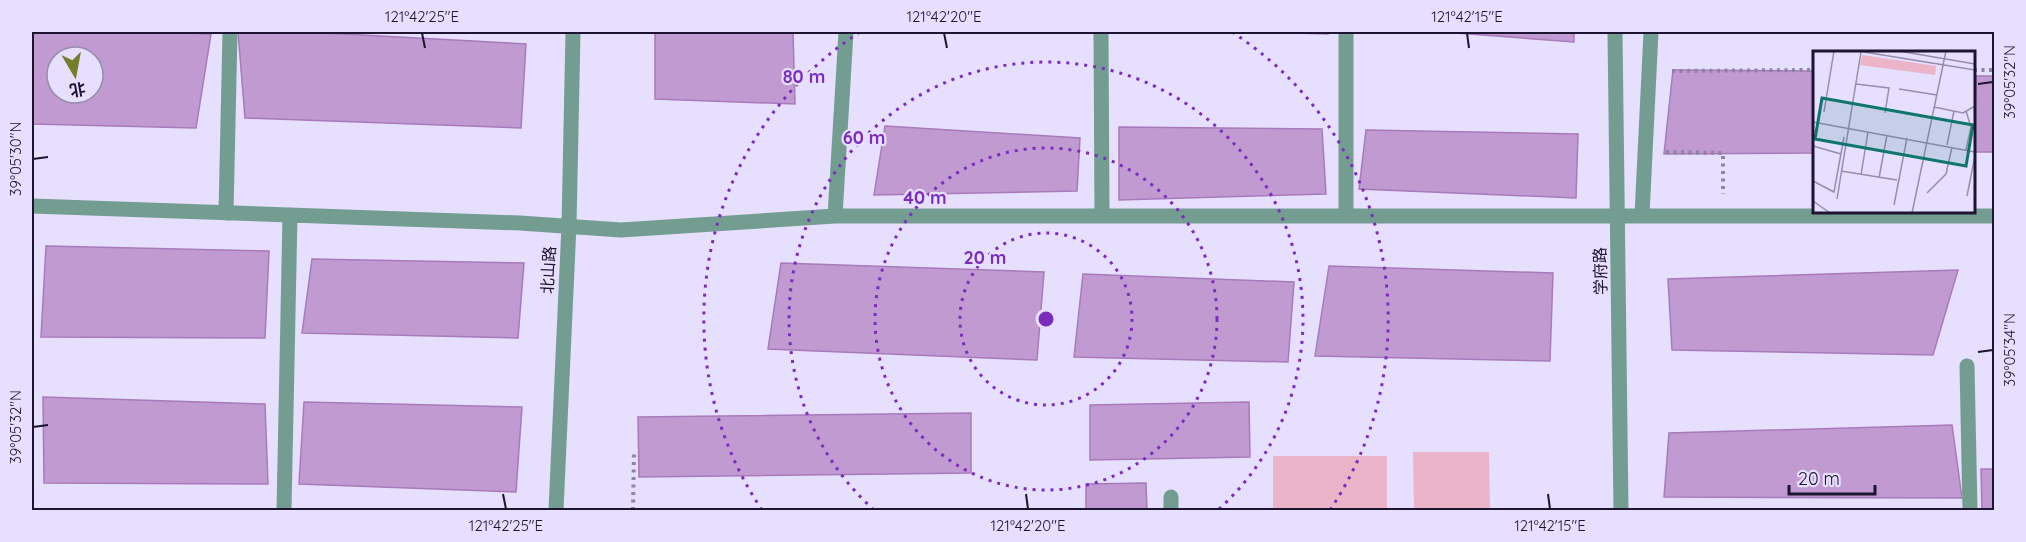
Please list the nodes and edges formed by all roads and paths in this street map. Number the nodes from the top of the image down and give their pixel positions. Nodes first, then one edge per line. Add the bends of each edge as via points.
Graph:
1 (230, 32) edge
2 (573, 32) edge
3 (846, 32) edge
4 (1101, 32) edge
5 (1346, 32) edge
6 (1615, 32) edge
7 (1651, 32) edge
8 (1813, 70) edge
9 (1975, 70) edge
10 (1995, 70) edge
11 (1670, 82) dead end
12 (1657, 152) dead end
13 (32, 206) edge
14 (226, 213) junction
15 (32, 215) edge
16 (290, 215) junction
17 (1346, 215) junction
18 (1618, 215) junction
19 (1642, 215) junction
20 (1723, 215) junction
21 (835, 216) junction
22 (1102, 216) junction
23 (1995, 216) edge
24 (568, 225) junction
25 (1967, 366) dead end
26 (634, 452) dead end
27 (284, 510) edge
28 (556, 510) edge
29 (633, 510) edge
30 (1621, 510) edge
31 (1970, 510) edge

1 - 14 street
2 - 24 street, 北山路
3 - 21 street
4 - 22 street
5 - 17 street
6 - 18 street, 学府路
7 - 19 street
8 - 11 path via 1673,70
9 - 10 path
12 - 20 path via 1723,153
13 - 14 street
13 - 15 street
14 - 16 street
16 - 24 street
16 - 27 street
17 - 18 street
17 - 22 street
18 - 19 street
18 - 30 street, 学府路
19 - 20 street
20 - 23 street
21 - 22 street
21 - 24 street via 621,230
24 - 28 street, 北山路
25 - 31 street
26 - 29 path

